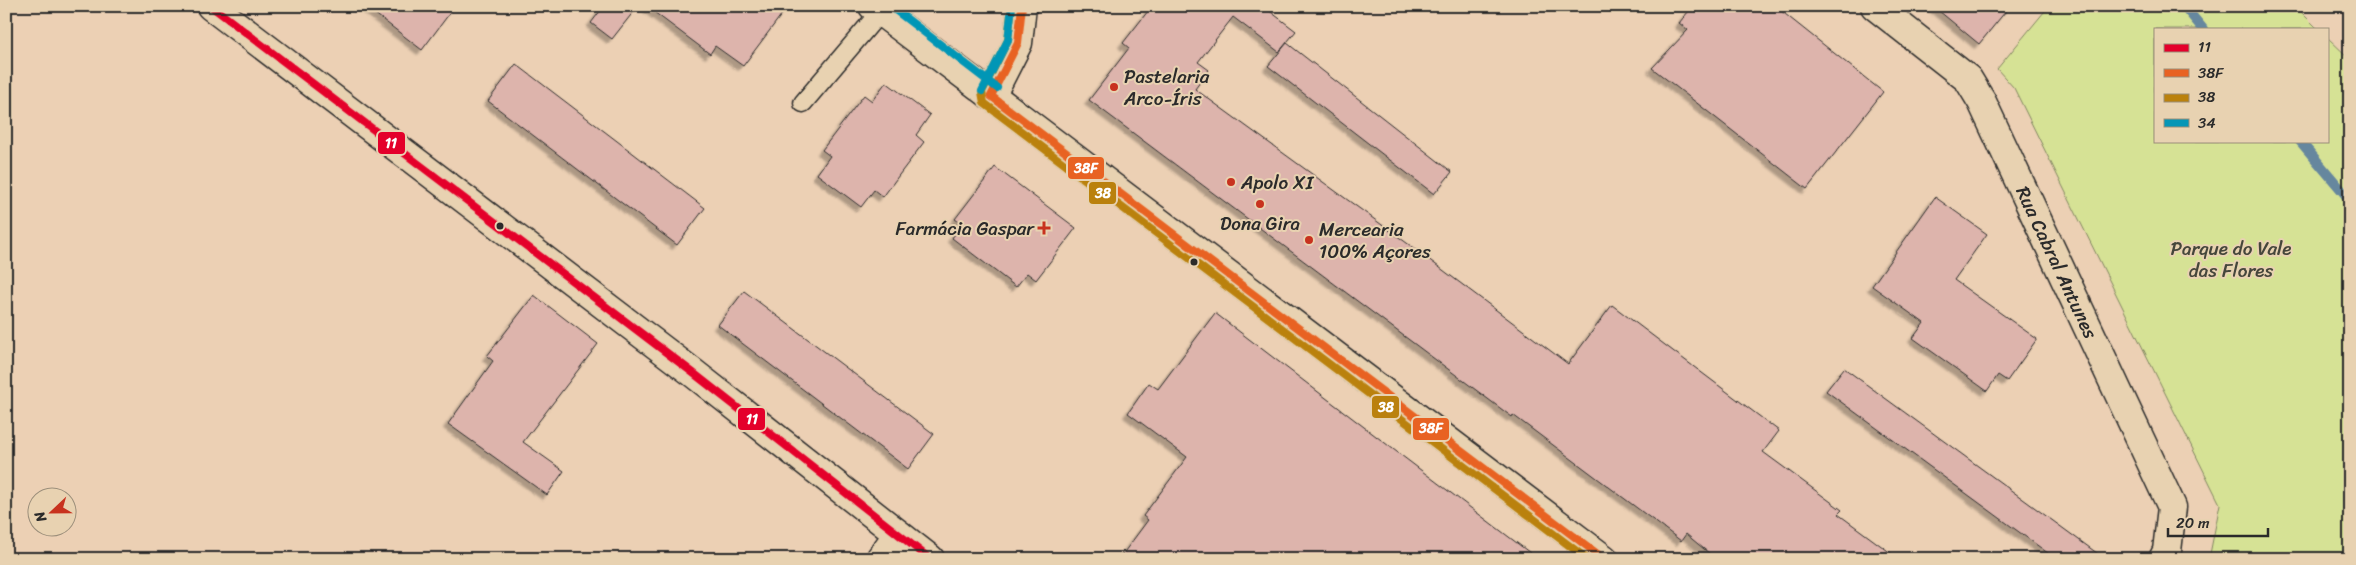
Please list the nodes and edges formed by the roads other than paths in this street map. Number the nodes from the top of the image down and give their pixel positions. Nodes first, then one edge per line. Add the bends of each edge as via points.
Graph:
1 (211, 6) edge
2 (1022, 6) edge
3 (1875, 6) edge
4 (877, 9) edge
5 (991, 96) junction
6 (803, 103) dead end
7 (898, 534) junction
8 (880, 559) edge
9 (930, 559) edge
10 (1604, 559) edge
11 (2163, 559) edge

1 - 7 street via 692,372
2 - 5 street via 1018,43
3 - 11 street, Rua Cabral Antunes via 1968,79 1982,102 2172,507 2167,551
4 - 5 street
4 - 6 lane
5 - 10 street
7 - 8 street
7 - 9 street

